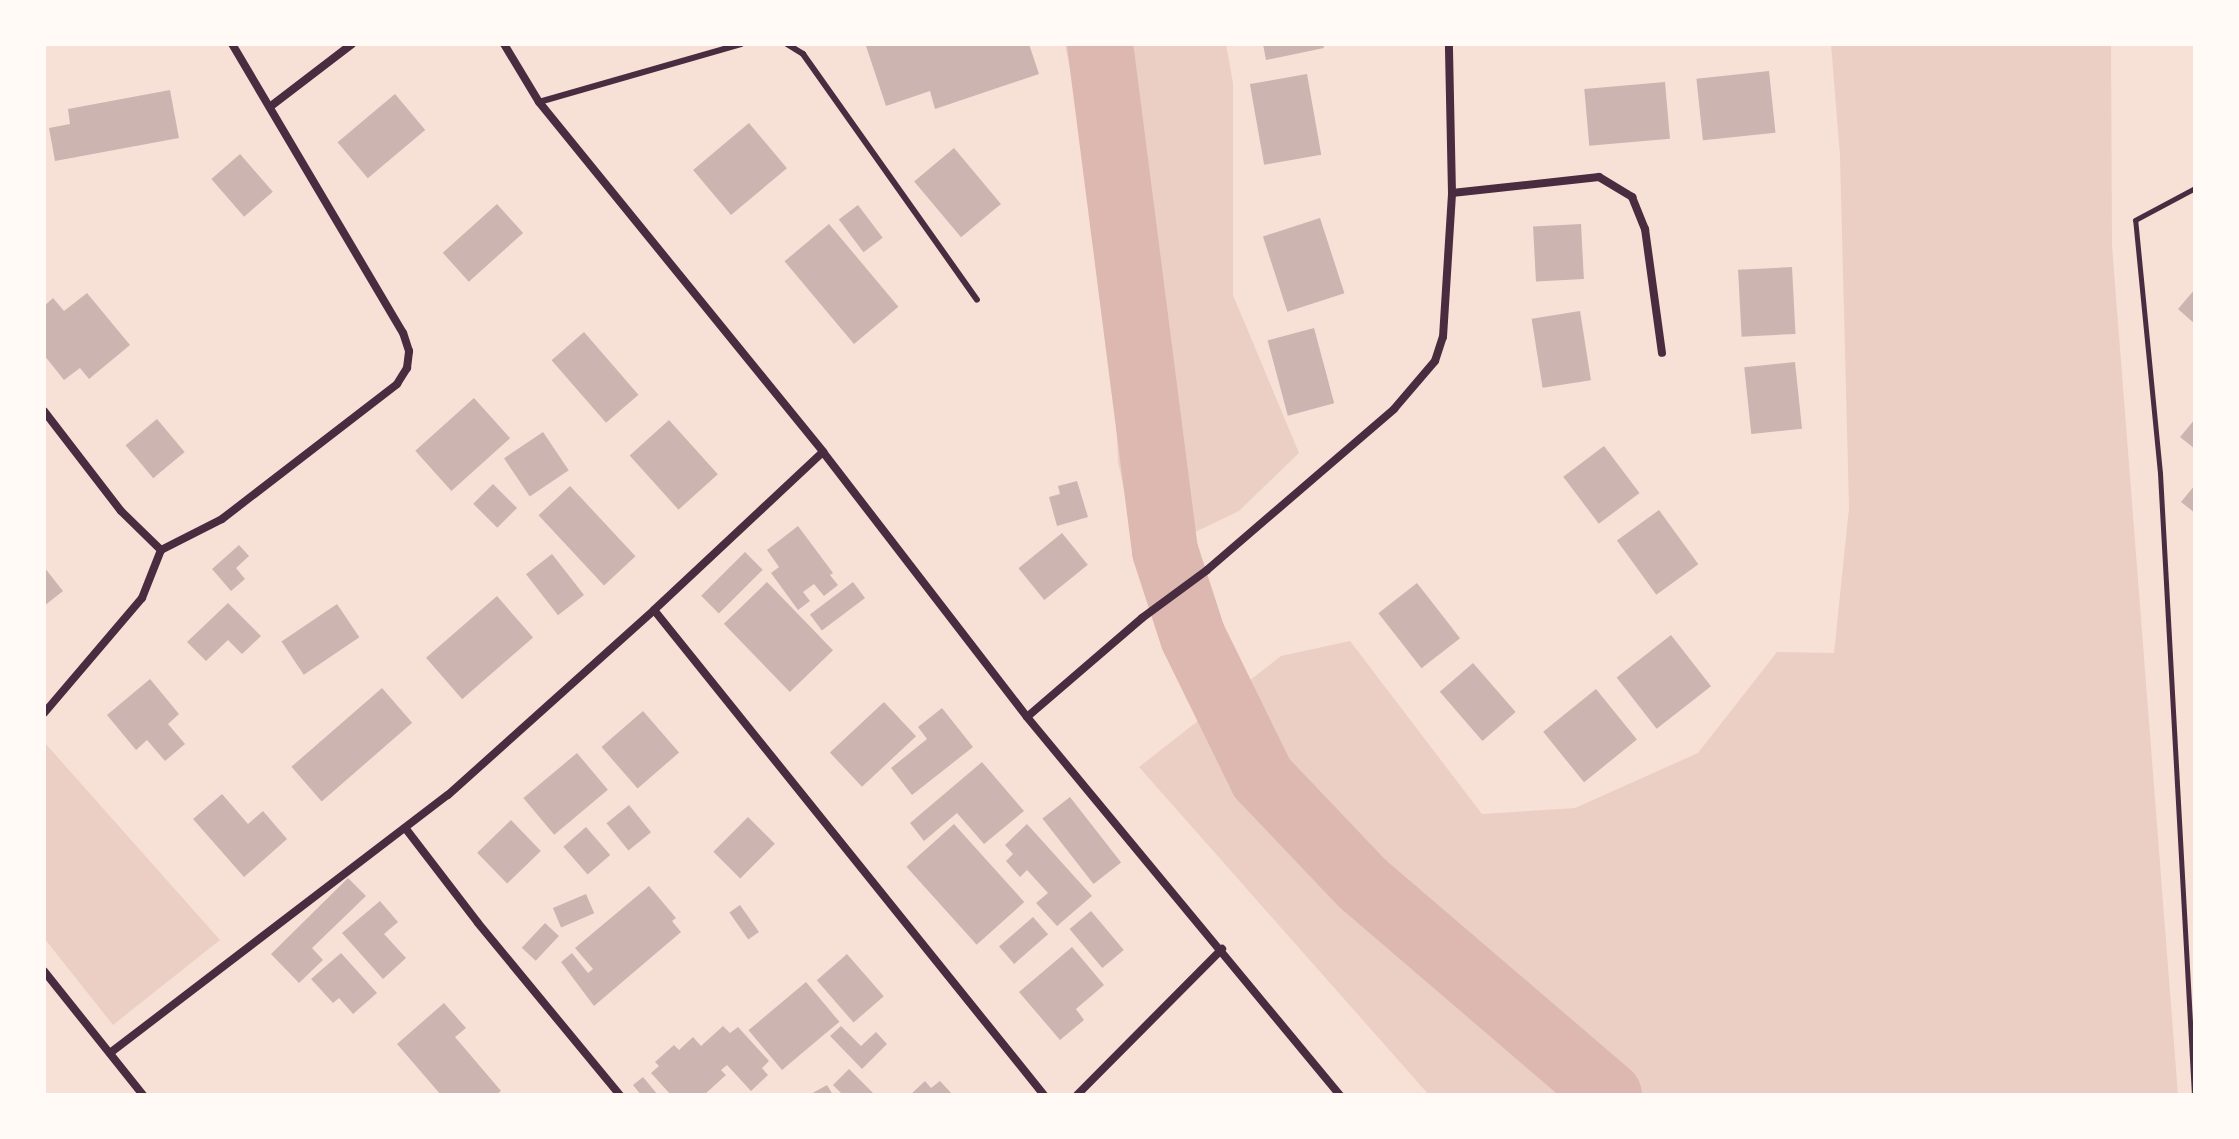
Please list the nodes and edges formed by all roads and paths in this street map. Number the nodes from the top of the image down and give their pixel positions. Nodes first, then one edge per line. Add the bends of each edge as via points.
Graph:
1 (232, 44) edge
2 (352, 44) edge
3 (504, 44) edge
4 (741, 44) edge
5 (787, 44) edge
6 (1449, 44) edge
7 (539, 102) junction
8 (271, 106) junction
9 (2195, 188) edge
10 (1452, 193) junction
11 (977, 300) dead end
12 (1662, 353) dead end
13 (44, 411) edge
14 (823, 452) junction
15 (161, 550) junction
16 (654, 610) junction
17 (44, 713) edge
18 (1027, 717) junction
19 (406, 829) junction
20 (1222, 949) junction
21 (44, 971) edge
22 (110, 1053) junction
23 (143, 1095) edge
24 (620, 1095) edge
25 (1044, 1095) edge
26 (1077, 1095) edge
27 (1340, 1095) edge
28 (2194, 1095) edge

1 - 8 street
2 - 8 street
3 - 7 street
4 - 7 lane
5 - 11 lane via 803,54
6 - 10 street
7 - 14 street
8 - 15 street via 403,333 407,368 397,384 222,519
9 - 28 path via 2135,220 2160,473
10 - 12 street via 1599,177 1632,197 1645,229
10 - 18 street via 1443,337 1435,361 1394,409
13 - 15 street via 121,511
14 - 16 street
14 - 18 street
15 - 17 street via 142,598
16 - 19 street
16 - 25 street
18 - 20 street
19 - 22 street
19 - 24 street
20 - 26 street
20 - 27 street
21 - 22 street
22 - 23 street

